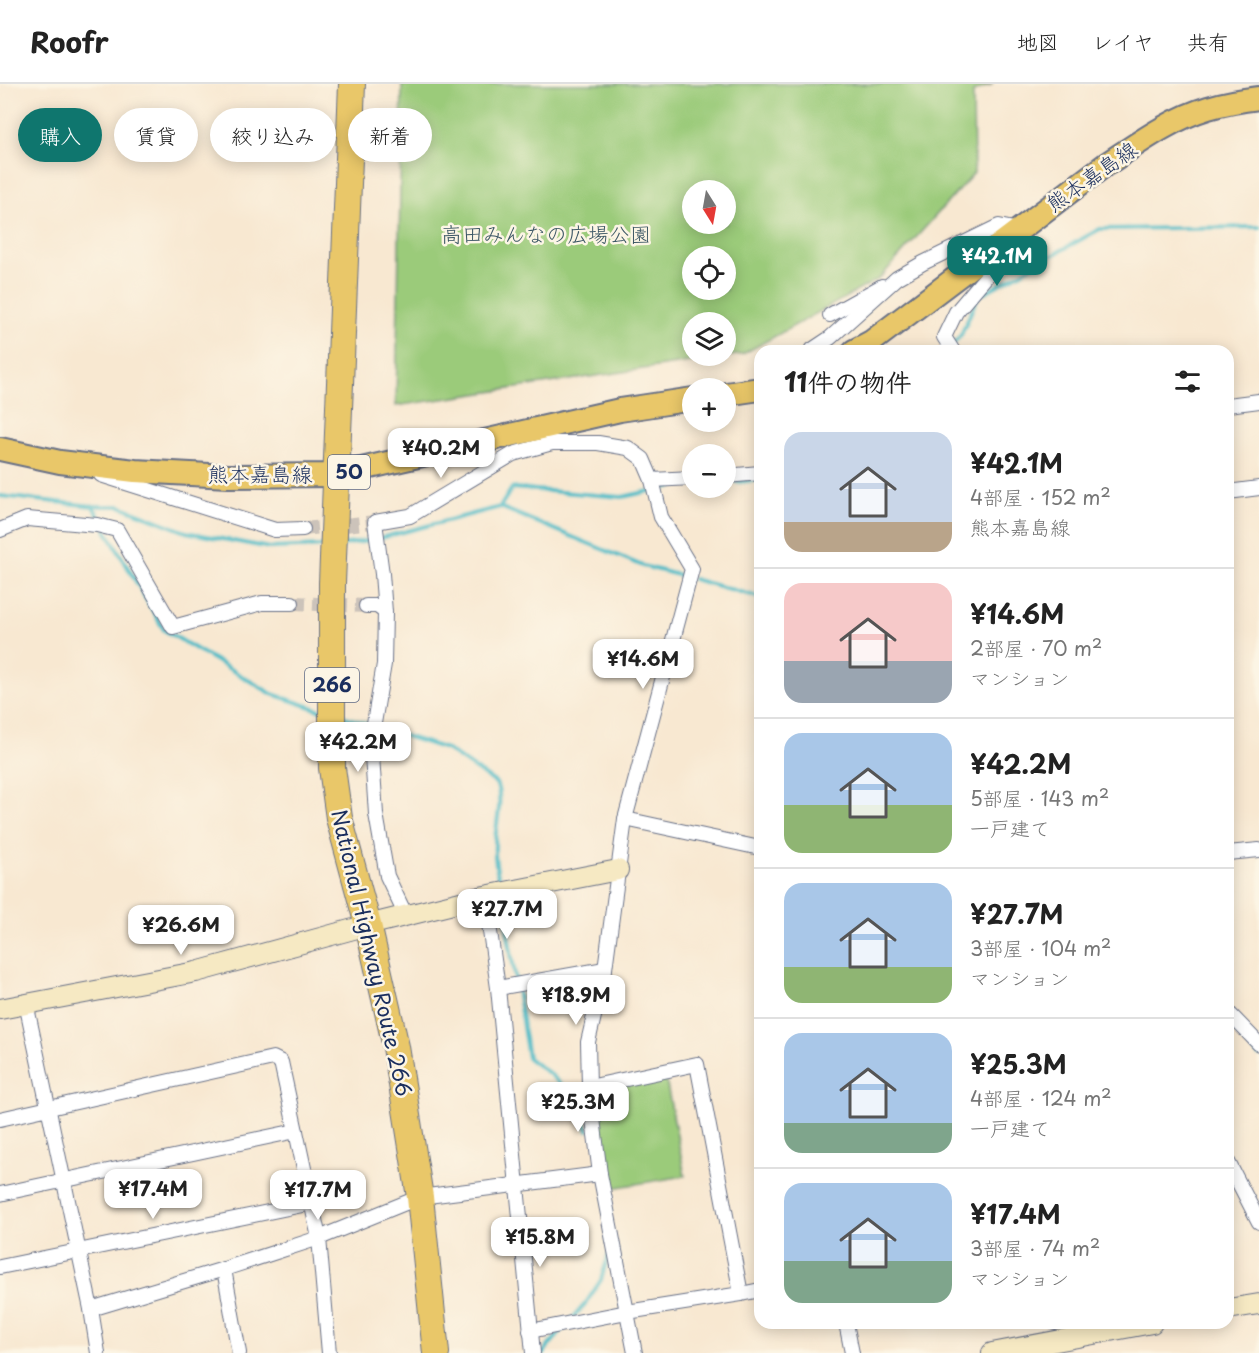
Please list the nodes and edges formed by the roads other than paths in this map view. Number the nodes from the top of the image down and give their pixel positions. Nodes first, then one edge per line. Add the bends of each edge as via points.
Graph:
1 (352, 84) edge
2 (1259, 98) edge
3 (1019, 230) junction
4 (897, 278) junction
5 (830, 315) dead end
6 (820, 345) edge
7 (865, 345) edge
8 (949, 345) edge
9 (754, 390) edge
10 (736, 393) edge
11 (682, 401) edge
12 (1259, 401) edge
13 (1234, 404) edge
14 (0, 449) edge
15 (60, 462) junction
16 (754, 474) edge
17 (335, 475) junction
18 (736, 475) edge
19 (682, 479) edge
20 (652, 480) junction
21 (1259, 488) edge
22 (1234, 491) edge
23 (303, 529) tunnel mouth
24 (0, 530) edge
25 (292, 603) tunnel mouth
26 (366, 606) tunnel mouth
27 (385, 612) junction
28 (625, 819) junction
29 (754, 847) edge
30 (1259, 850) edge
31 (1234, 852) edge
32 (618, 870) junction
33 (485, 896) junction
34 (406, 916) junction
35 (368, 925) junction
36 (605, 969) junction
37 (498, 988) junction
38 (26, 1003) junction
39 (0, 1009) edge
40 (1234, 1018) edge
41 (1259, 1044) edge
42 (589, 1088) junction
43 (48, 1109) junction
44 (0, 1119) edge
45 (296, 1131) junction
46 (600, 1174) junction
47 (1234, 1174) edge
48 (64, 1180) junction
49 (516, 1186) junction
50 (0, 1194) edge
51 (420, 1197) junction
52 (312, 1203) junction
53 (1259, 1222) edge
54 (319, 1238) junction
55 (78, 1251) junction
56 (0, 1267) edge
57 (224, 1269) junction
58 (754, 1291) edge
59 (741, 1294) junction
60 (1259, 1305) edge
61 (1234, 1308) edge
62 (91, 1309) junction
63 (627, 1312) junction
64 (847, 1329) edge
65 (1092, 1329) edge
66 (530, 1331) junction
67 (98, 1353) edge
68 (239, 1353) edge
69 (329, 1353) edge
70 (436, 1353) edge
71 (533, 1353) edge
72 (635, 1353) edge
73 (852, 1353) edge
74 (992, 1353) edge

1 - 17 highway, National Highway Route 266 / 266
2 - 3 main road, 熊本嘉島線 via 1206,108 1180,119 1105,165
3 - 4 street via 999,226
3 - 7 main road, 熊本嘉島線
3 - 8 street via 1014,252 990,272 956,312 944,337
4 - 5 street
4 - 6 street
9 - 10 main road
11 - 17 main road, 熊本嘉島線 / 50 via 620,410
12 - 13 street
14 - 15 main road, 熊本嘉島線 / 50
15 - 17 main road, 熊本嘉島線 / 50 via 216,475
15 - 23 street via 275,530
16 - 18 street
17 - 35 highway, National Highway Route 266 / 266 via 332,768 339,818
19 - 20 street
20 - 27 street via 644,459 628,448 598,443 552,443 513,454 410,516 375,522
20 - 28 street via 661,517 692,569
21 - 22 street
24 - 25 street via 27,519 117,530 173,627 262,603
26 - 27 street via 377,606
27 - 34 street via 384,664 371,741 375,803 387,876
28 - 29 street
28 - 32 street
30 - 31 street
32 - 33 street
32 - 36 street
33 - 34 street
33 - 37 street
34 - 35 street
35 - 38 street via 196,972
35 - 51 highway, National Highway Route 266 / 266 via 396,1047
36 - 37 street
36 - 42 street via 588,1042
37 - 49 street
38 - 39 street
38 - 43 street
40 - 41 street
42 - 46 street
42 - 59 street via 697,1064
43 - 44 street
43 - 45 street via 273,1058 281,1062
43 - 48 street
45 - 48 street
45 - 52 street
46 - 49 street
46 - 63 street
47 - 53 street
48 - 50 street
48 - 55 street
49 - 51 street
49 - 66 street
51 - 54 street
51 - 70 highway, National Highway Route 266 / 266
52 - 54 street
52 - 55 street
54 - 57 street
54 - 69 street
55 - 56 street
55 - 62 street
57 - 62 street
57 - 68 street
58 - 59 street
59 - 63 street
60 - 61 street
62 - 67 street
63 - 66 street
63 - 72 street
64 - 73 street
65 - 74 street
66 - 71 street

